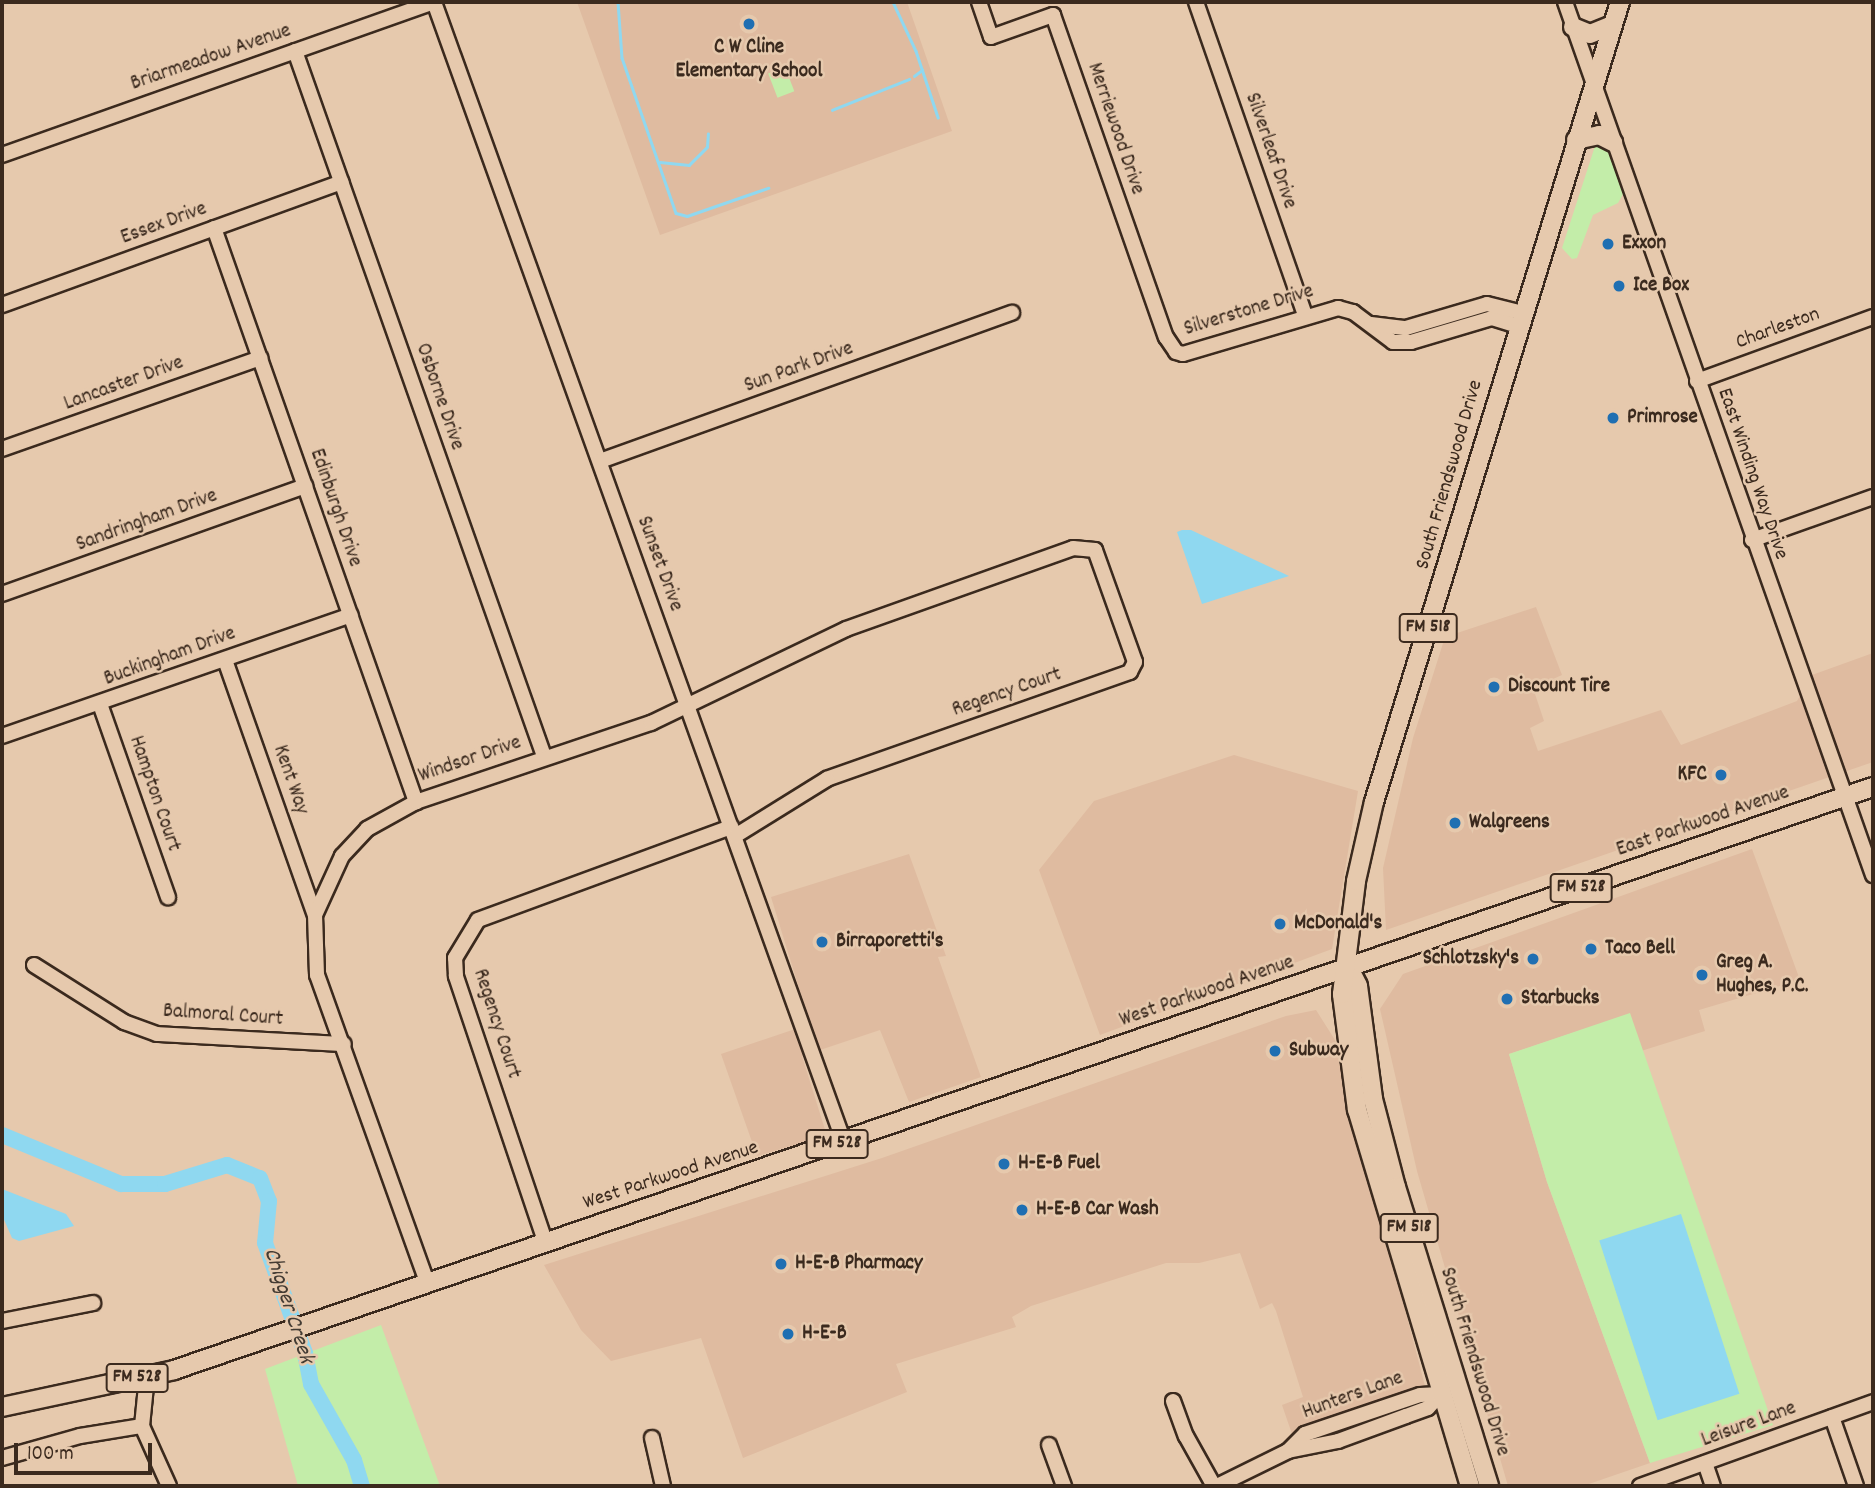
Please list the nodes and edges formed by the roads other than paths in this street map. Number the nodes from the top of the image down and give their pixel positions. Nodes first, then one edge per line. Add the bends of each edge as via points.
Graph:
1 (434, 2) edge
2 (979, 2) edge
3 (1196, 2) edge
4 (1565, 2) edge
5 (1620, 2) edge
6 (1612, 25) junction
7 (1573, 27) junction
8 (295, 51) junction
9 (1593, 85) junction
10 (1576, 140) junction
11 (1613, 142) junction
12 (2, 155) edge
13 (341, 182) junction
14 (214, 228) junction
15 (2, 305) edge
16 (1012, 313) dead end
17 (1305, 315) junction
18 (1873, 317) edge
19 (1520, 319) junction
20 (1176, 352) joint
21 (260, 358) junction
22 (1697, 381) junction
23 (2, 449) edge
24 (600, 461) junction
25 (305, 486) junction
26 (1873, 497) edge
27 (1752, 540) junction
28 (1043, 559) joint
29 (2, 594) edge
30 (351, 615) junction
31 (225, 660) junction
32 (100, 704) junction
33 (688, 707) junction
34 (2, 736) edge
35 (544, 756) junction
36 (1873, 787) edge
37 (1845, 797) junction
38 (416, 802) junction
39 (733, 831) junction
40 (1873, 875) edge
41 (168, 897) dead end
42 (315, 915) junction
43 (34, 965) dead end
44 (1348, 966) junction
45 (344, 1044) junction
46 (844, 1142) junction
47 (545, 1241) junction
48 (427, 1282) junction
49 (93, 1303) dead end
50 (2, 1321) edge
51 (147, 1376) junction
52 (1440, 1394) junction
53 (1173, 1401) dead end
54 (1873, 1402) edge
55 (2, 1407) edge
56 (1832, 1417) junction
57 (142, 1426) junction
58 (652, 1438) dead end
59 (1049, 1445) dead end
60 (2, 1458) edge
61 (1705, 1463) junction
62 (169, 1486) edge
63 (663, 1486) edge
64 (1064, 1486) edge
65 (1215, 1486) edge
66 (1470, 1486) edge
67 (1489, 1486) edge
68 (1640, 1486) edge
69 (1713, 1486) edge
70 (1856, 1486) edge

1 - 8 street, Briarmeadow Avenue
1 - 24 street, Sunset Drive
2 - 20 street, Merriewood Drive via 991,37 1053,15 1166,338
3 - 17 street, Silverleaf Drive
4 - 7 street, East Winding Way Drive
5 - 6 main road, South Friendswood Drive / FM 518
6 - 7 main road via 1590,34
6 - 9 main road, South Friendswood Drive / FM 518
7 - 9 street, East Winding Way Drive
8 - 12 street, Briarmeadow Avenue
8 - 13 street, Osborne Drive
9 - 10 main road, South Friendswood Drive / FM 518
9 - 11 street, East Winding Way Drive
10 - 11 main road via 1599,135
10 - 19 main road, South Friendswood Drive / FM 518
11 - 22 street, East Winding Way Drive
13 - 14 street, Essex Drive
13 - 35 street, Osborne Drive
14 - 15 street, Essex Drive
14 - 21 street, Edinburgh Drive
16 - 24 street, Sun Park Drive
17 - 19 street, Silverstone Drive via 1338,307 1393,342 1411,342 1487,304
17 - 20 street, Silverstone Drive via 1189,352
18 - 22 street, Charleston
19 - 44 main road, South Friendswood Drive / FM 518 via 1373,806 1356,881
21 - 23 street, Lancaster Drive
21 - 25 street, Edinburgh Drive
22 - 27 street, East Winding Way Drive
24 - 33 street, Sunset Drive
25 - 29 street, Sandringham Drive
25 - 30 street, Edinburgh Drive
26 - 27 street
27 - 37 street, East Winding Way Drive
28 - 33 street, Windsor Drive via 846,629
28 - 39 street, Regency Court via 1073,548 1095,550 1135,662 1129,671 827,779
30 - 31 street, Buckingham Drive
30 - 38 street, Edinburgh Drive
31 - 32 street, Buckingham Drive
31 - 42 street, Kent Way
32 - 34 street, Buckingham Drive
32 - 41 street, Hampton Court
33 - 35 street, Windsor Drive
33 - 39 street, Sunset Drive
35 - 38 street, Windsor Drive via 497,777
36 - 37 main road, East Parkwood Avenue / FM 528
37 - 40 street, East Winding Way Drive
37 - 44 main road, East Parkwood Avenue / FM 528
38 - 42 street, Windsor Drive via 367,829 342,856
39 - 46 street, Sunset Drive
39 - 47 street, Regency Court via 478,920 455,958 456,976
42 - 45 street, Windsor Drive via 317,975
43 - 45 street, Balmoral Court via 124,1023 157,1034
44 - 46 main road, West Parkwood Avenue / FM 528
44 - 52 main road, South Friendswood Drive / FM 518 via 1342,994 1357,1110
44 - 67 main road, South Friendswood Drive / FM 518 via 1358,986 1373,1099 1396,1187
45 - 48 street, Windsor Drive
46 - 47 main road, West Parkwood Avenue / FM 528
47 - 48 main road, West Parkwood Avenue / FM 528
48 - 51 main road, West Parkwood Avenue / FM 528
49 - 50 street
51 - 55 main road, West Parkwood Avenue / FM 528
51 - 57 street
52 - 65 street, Hunters Lane via 1417,1412 1338,1441 1288,1451
52 - 66 main road, South Friendswood Drive / FM 518
53 - 65 street via 1186,1436
54 - 56 street, Leisure Lane
56 - 61 street, Leisure Lane
56 - 70 street
57 - 60 street via 80,1436
57 - 62 street
58 - 63 street
59 - 64 street
61 - 68 street, Leisure Lane
61 - 69 street

